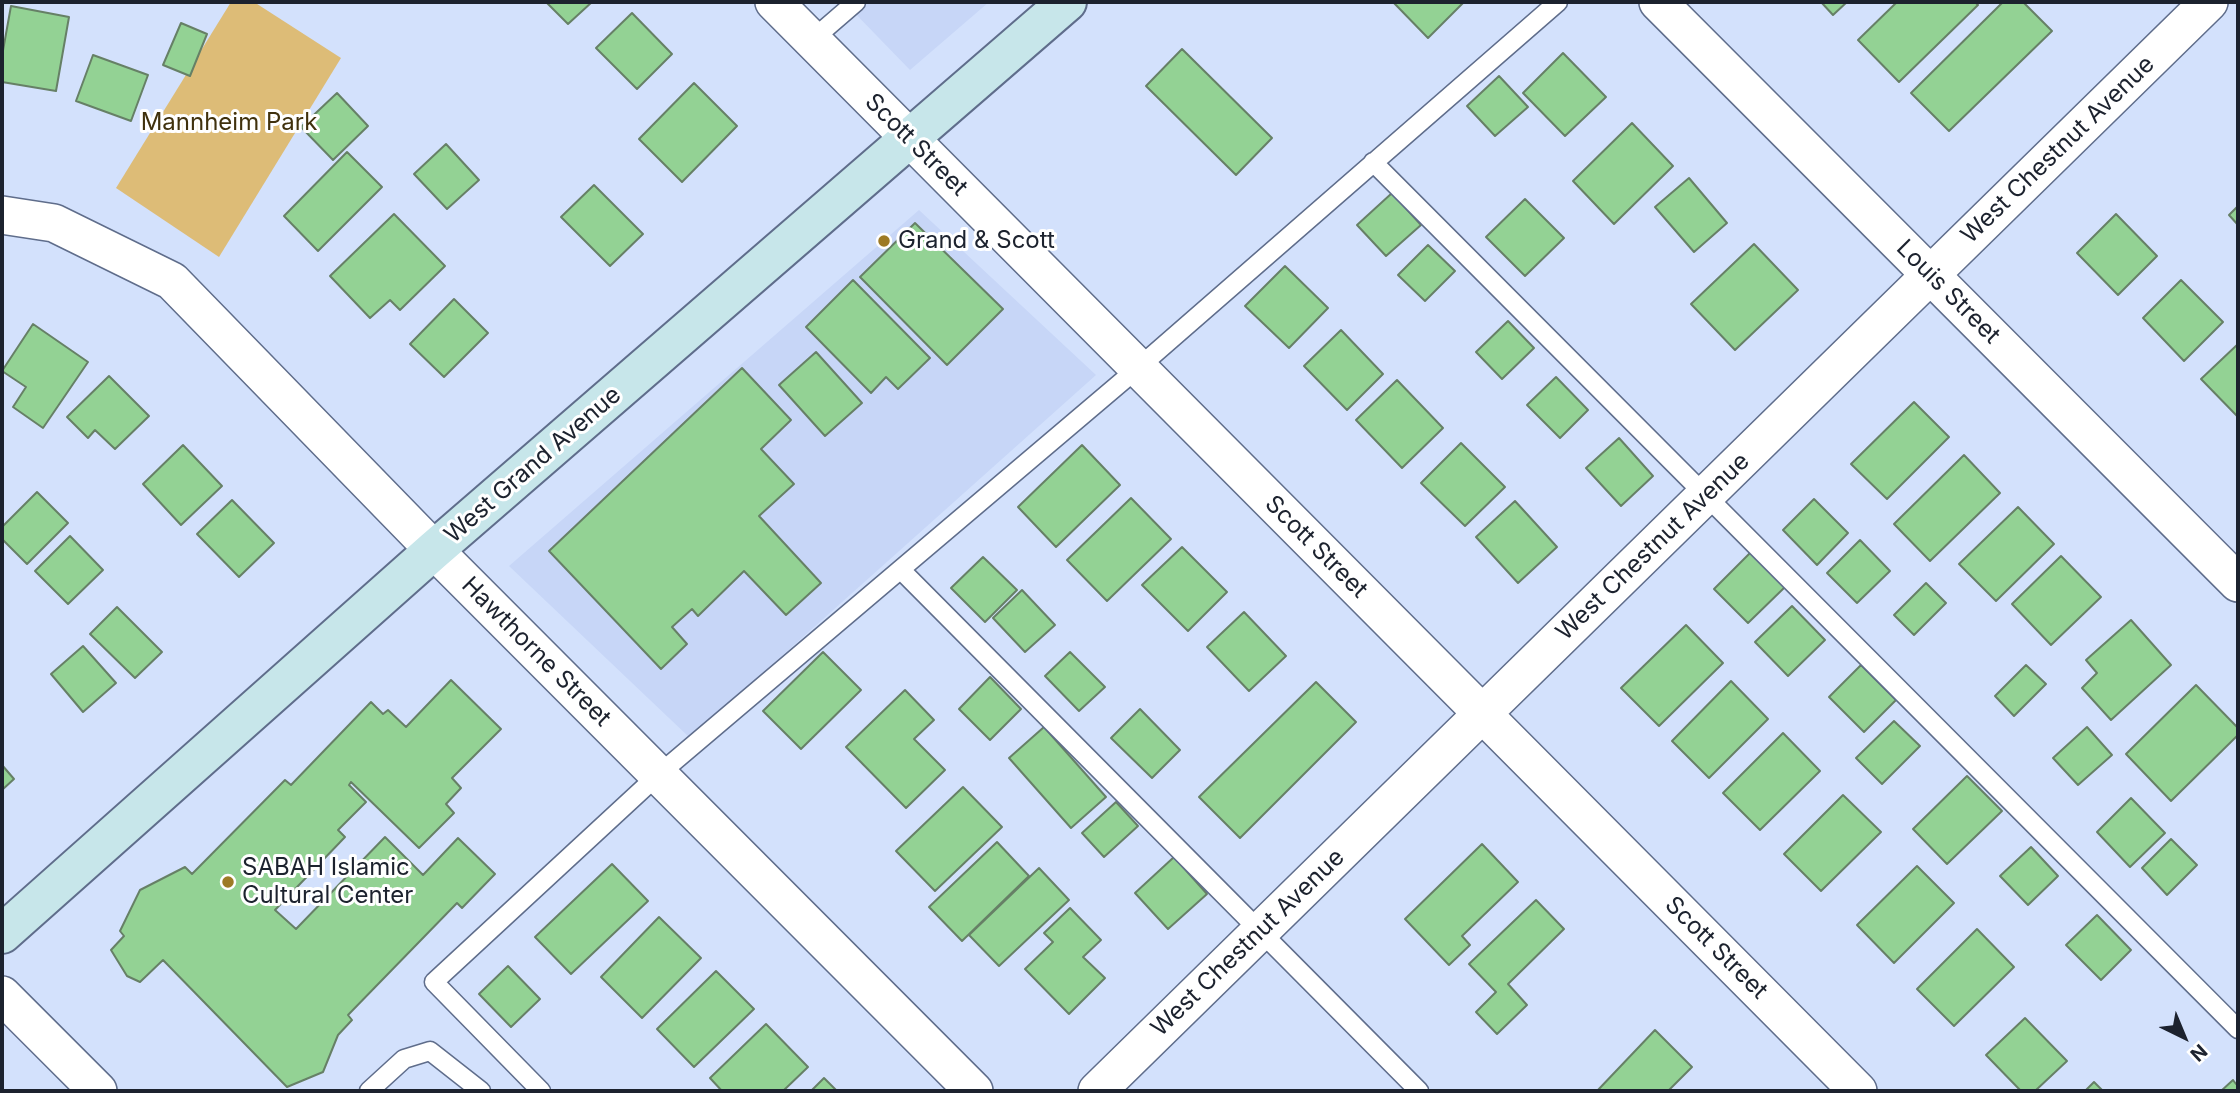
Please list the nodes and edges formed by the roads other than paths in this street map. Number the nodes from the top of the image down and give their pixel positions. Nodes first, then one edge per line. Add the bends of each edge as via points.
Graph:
1 (774, 2) edge
2 (856, 2) edge
3 (1068, 2) edge
4 (1559, 2) edge
5 (1658, 2) edge
6 (2209, 2) edge
7 (812, 40) junction
8 (909, 138) junction
9 (1373, 162) junction
10 (2, 215) edge
11 (1931, 274) junction
12 (1138, 368) junction
13 (1707, 495) junction
14 (435, 550) junction
15 (901, 570) junction
16 (2238, 583) edge
17 (1482, 714) junction
18 (658, 775) junction
19 (1260, 932) junction
20 (2, 934) edge
21 (2, 995) edge
22 (2238, 1029) edge
23 (98, 1091) edge
24 (369, 1091) edge
25 (481, 1091) edge
26 (541, 1091) edge
27 (974, 1091) edge
28 (1097, 1091) edge
29 (1419, 1091) edge
30 (1858, 1091) edge

1 - 7 street, Scott Street
2 - 7 lane
3 - 8 main road, West Grand Avenue
4 - 9 lane
5 - 11 street, Louis Street
6 - 11 street, West Chestnut Avenue
7 - 8 street, Scott Street
8 - 12 street, Scott Street
8 - 14 main road, West Grand Avenue
9 - 12 lane
9 - 13 lane
10 - 14 street, Hawthorne Street via 54,223 172,281
11 - 13 street, West Chestnut Avenue
11 - 16 street, Louis Street
12 - 15 lane
12 - 17 street, Scott Street
13 - 17 street, West Chestnut Avenue
13 - 22 lane
14 - 18 street, Hawthorne Street
14 - 20 main road, West Grand Avenue
15 - 18 lane
15 - 19 lane
17 - 19 street, West Chestnut Avenue
17 - 30 street, Scott Street
18 - 26 lane via 433,982
18 - 27 street, Hawthorne Street
19 - 28 street, West Chestnut Avenue
19 - 29 lane
21 - 23 street
24 - 25 lane via 404,1059 430,1051

